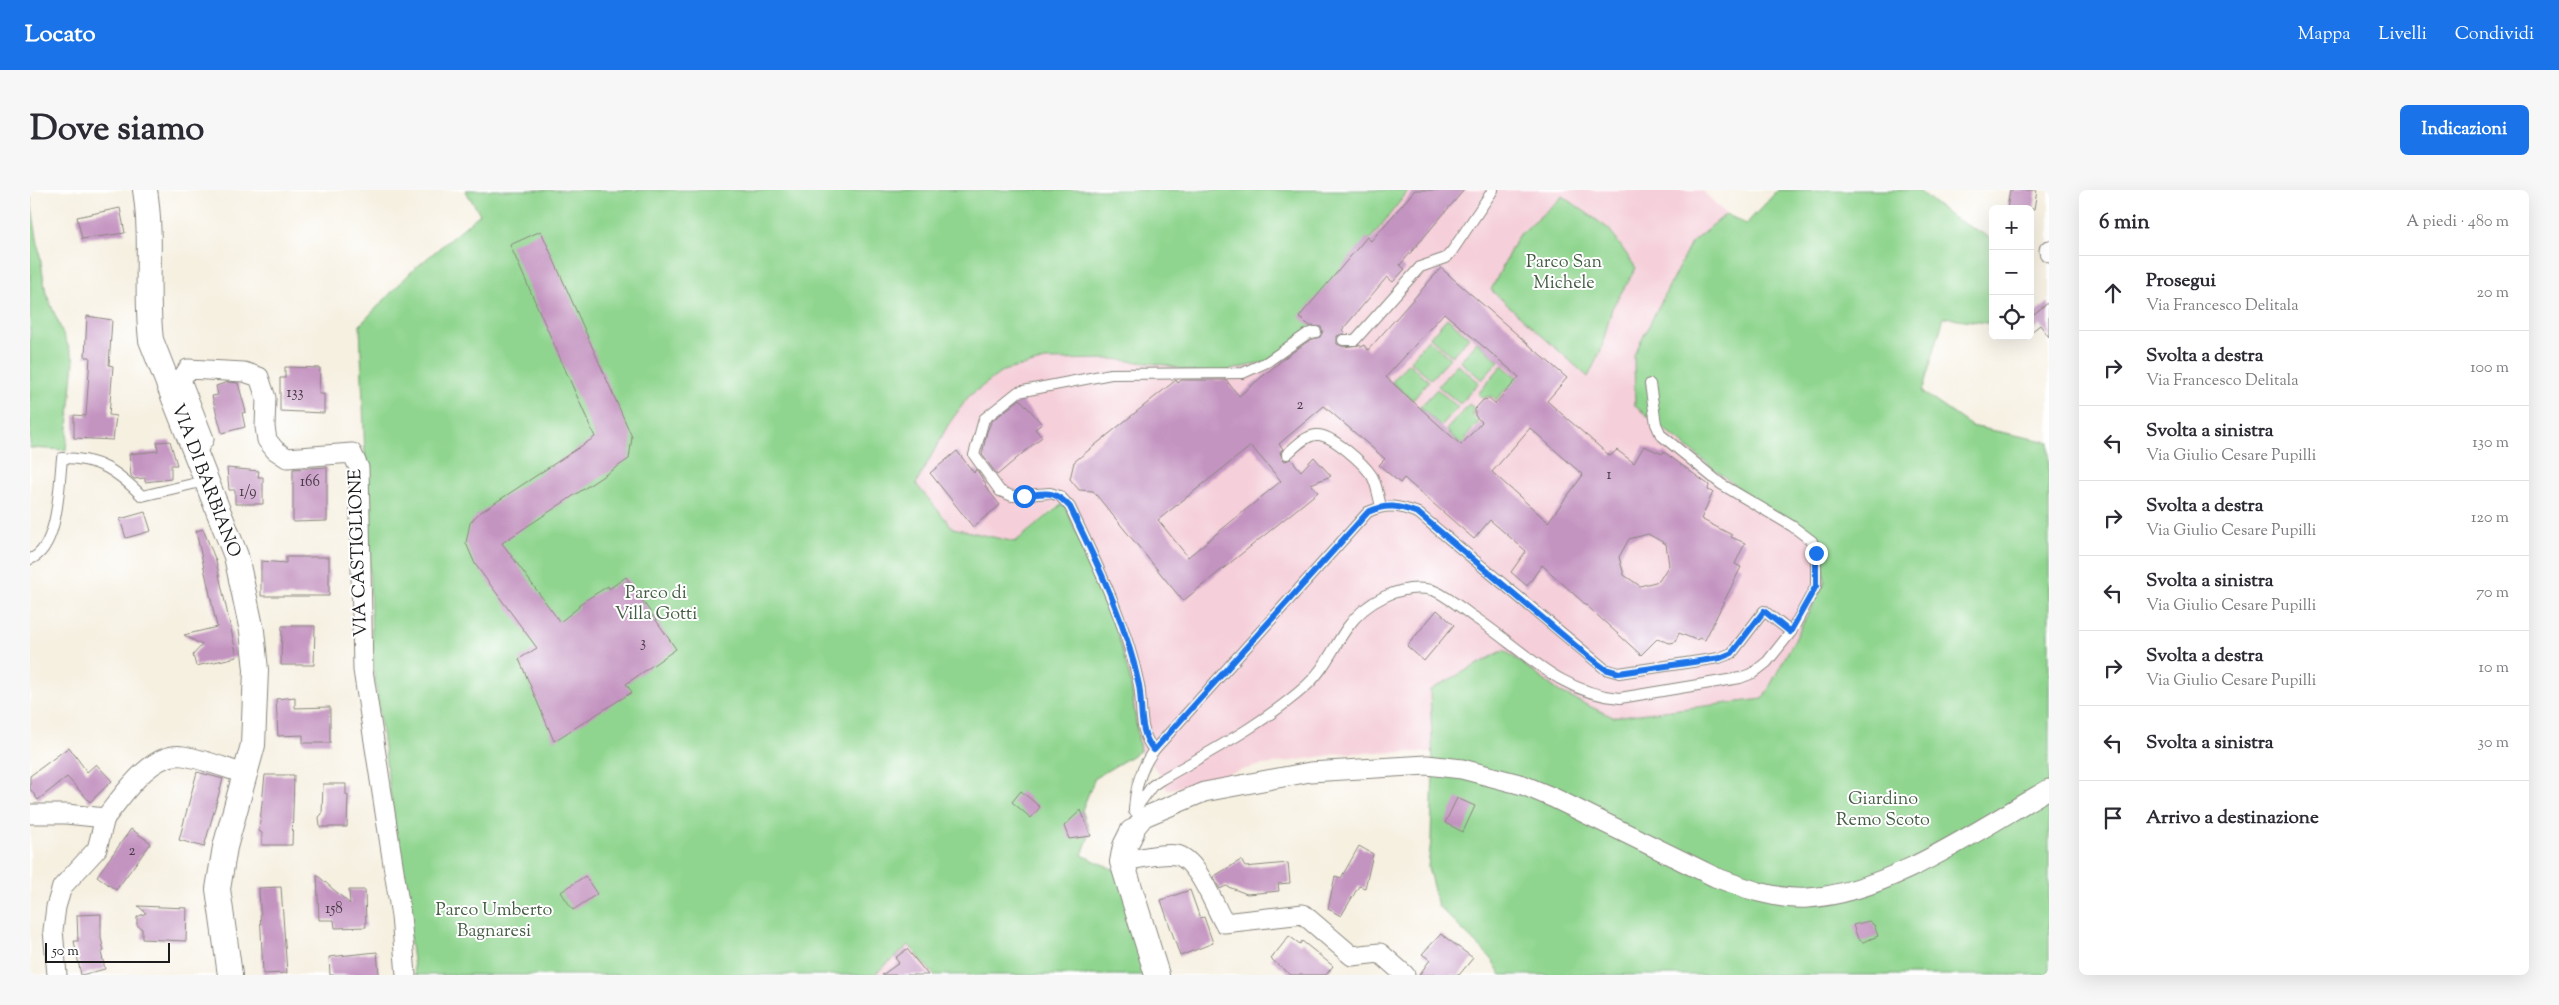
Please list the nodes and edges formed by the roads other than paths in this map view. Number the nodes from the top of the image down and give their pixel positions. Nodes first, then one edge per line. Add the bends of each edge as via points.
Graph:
1 (145, 190) edge
2 (1493, 190) edge
3 (1316, 332) dead end
4 (1343, 340) dead end
5 (1650, 384) dead end
6 (194, 454) junction
7 (1287, 454) dead end
8 (205, 481) junction
9 (1381, 506) junction
10 (30, 559) edge
11 (1790, 632) junction
12 (1154, 750) junction
13 (245, 774) junction
14 (2049, 789) edge
15 (30, 814) edge
16 (105, 818) junction
17 (1133, 822) junction
18 (1122, 862) junction
19 (57, 975) edge
20 (230, 975) edge
21 (406, 975) edge
22 (1157, 975) edge
23 (1405, 975) edge

1 - 6 street, VIA DI BARBIANO via 150,228 150,340
2 - 4 lane via 1446,258 1420,266 1355,340
3 - 12 lane via 1307,334 1253,370 1243,373 1111,374 1018,392 984,419 974,455 1000,491 1012,496 1050,493 1060,496 1070,507 1126,630 1139,687 1142,722 1147,742
5 - 11 lane via 1656,424 1661,435 1721,484 1812,541 1816,553 1816,586
6 - 8 street, VIA DI BARBIANO
6 - 21 street, VIA CASTIGLIONE via 204,439 181,380 188,369 244,372 259,377 266,398 266,440 275,450 288,458 352,453 359,468 363,670 402,916
7 - 9 lane via 1311,436 1328,437 1365,468 1374,481
8 - 10 lane via 142,496 121,474 101,464 62,458 54,521 48,541 37,556
8 - 13 street, VIA DI BARBIANO via 236,556 252,630 256,670 255,726
9 - 11 lane via 1399,506 1418,513 1605,669 1619,673 1720,658 1732,653 1764,611
9 - 12 lane via 1368,512
11 - 17 lane via 1767,662 1740,678 1620,698 1602,697 1562,682 1433,590 1390,594 1360,612 1326,663 1306,686 1233,739 1152,786
12 - 17 lane via 1142,768
13 - 16 street via 181,755 157,761 140,775
13 - 20 street, VIA DI BARBIANO via 221,864 218,889
14 - 17 street via 1947,848 1890,876 1841,894 1806,898 1743,888 1715,877 1523,786 1462,769 1427,765 1310,772 1204,792
15 - 16 street
16 - 19 street via 97,849 62,887 53,930
17 - 18 street
18 - 22 street
18 - 23 street via 1175,855 1185,858 1194,867 1224,923 1303,914 1352,956 1380,953

